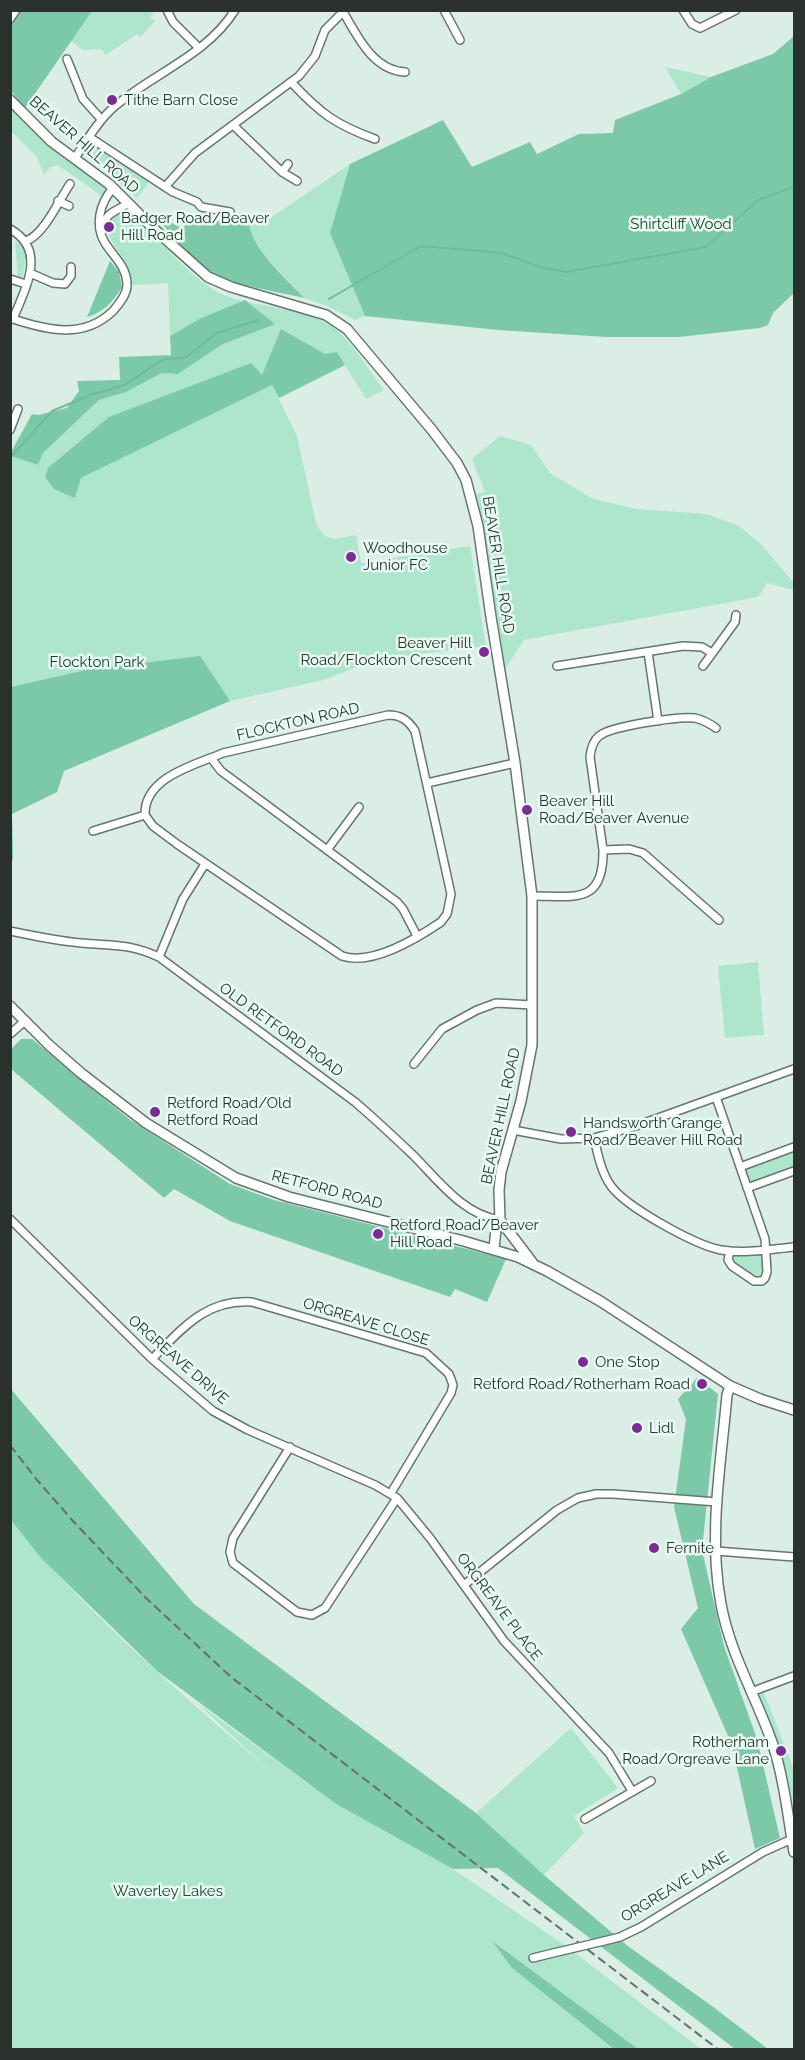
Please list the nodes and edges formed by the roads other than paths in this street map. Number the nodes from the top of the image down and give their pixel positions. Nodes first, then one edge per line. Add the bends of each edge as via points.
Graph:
1 (16, 10) edge
2 (167, 10) edge
3 (235, 10) edge
4 (444, 10) edge
5 (683, 10) edge
6 (736, 10) edge
7 (343, 11) edge
8 (10, 19) edge
9 (460, 40) dead end
10 (199, 48) junction
11 (67, 59) dead end
12 (405, 72) dead end
13 (292, 82) junction
14 (10, 100) edge
15 (101, 119) junction
16 (233, 125) junction
17 (89, 137) junction
18 (375, 139) dead end
19 (75, 158) junction
20 (288, 164) dead end
21 (282, 172) junction
22 (297, 181) dead end
23 (70, 183) dead end
24 (165, 187) junction
25 (113, 189) junction
26 (58, 201) junction
27 (128, 203) junction
28 (69, 206) dead end
29 (230, 212) dead end
30 (10, 229) edge
31 (101, 234) junction
32 (26, 242) junction
33 (71, 267) dead end
34 (30, 273) junction
35 (10, 279) edge
36 (26, 284) junction
37 (12, 318) edge
38 (18, 409) dead end
39 (10, 430) edge
40 (736, 615) dead end
41 (648, 652) junction
42 (712, 653) junction
43 (557, 666) dead end
44 (703, 666) dead end
45 (658, 721) junction
46 (716, 728) dead end
47 (211, 758) junction
48 (515, 763) junction
49 (427, 783) junction
50 (359, 807) dead end
51 (145, 815) junction
52 (93, 831) dead end
53 (327, 850) junction
54 (603, 850) junction
55 (205, 864) junction
56 (532, 896) junction
57 (719, 920) dead end
58 (10, 932) edge
59 (417, 936) junction
60 (159, 957) junction
61 (532, 1005) junction
62 (10, 1006) edge
63 (25, 1021) junction
64 (10, 1034) edge
65 (414, 1064) dead end
66 (795, 1069) edge
67 (716, 1097) junction
68 (513, 1130) junction
69 (594, 1138) junction
70 (795, 1147) edge
71 (740, 1167) junction
72 (795, 1171) edge
73 (747, 1188) junction
74 (10, 1219) edge
75 (502, 1224) junction
76 (795, 1247) edge
77 (494, 1249) junction
78 (766, 1249) junction
79 (730, 1251) junction
80 (507, 1252) junction
81 (533, 1264) junction
82 (152, 1359) junction
83 (730, 1386) junction
84 (795, 1410) edge
85 (290, 1447) junction
86 (391, 1493) junction
87 (397, 1498) junction
88 (717, 1502) junction
89 (716, 1551) junction
90 (795, 1557) edge
91 (464, 1585) junction
92 (795, 1676) edge
93 (751, 1692) junction
94 (651, 1781) dead end
95 (632, 1791) junction
96 (585, 1819) dead end
97 (792, 1833) edge
98 (795, 1852) edge
99 (533, 1958) dead end

1 - 8 street
2 - 10 street via 173,22
3 - 10 street
4 - 9 street
5 - 6 street via 692,24 700,28
7 - 12 street via 374,57 390,69
7 - 13 street via 326,30 311,62
10 - 15 street
11 - 15 street via 80,93
13 - 16 street
13 - 18 street via 330,119
14 - 19 main road, BEAVER HILL ROAD via 52,142
15 - 17 street
16 - 21 street
16 - 24 street via 195,153
17 - 19 street
17 - 24 street
19 - 25 main road, BEAVER HILL ROAD
20 - 21 street
21 - 22 street
23 - 26 street
24 - 29 street via 201,207
25 - 27 main road, BEAVER HILL ROAD
25 - 31 street via 101,210
26 - 28 street
26 - 32 street via 42,229
27 - 31 street via 110,214
27 - 48 main road, BEAVER HILL ROAD via 208,277 326,315 346,329 457,464 476,512
30 - 32 street
31 - 37 street via 123,267 127,282 125,294 111,313 95,324 75,330 48,328
32 - 34 street via 31,254
33 - 34 street via 65,284
34 - 36 street
35 - 36 street
36 - 37 street
38 - 39 street
40 - 42 street
41 - 42 street via 694,646
41 - 43 street
41 - 45 street
42 - 44 street
45 - 46 street via 694,718
45 - 54 street via 605,732 591,749
47 - 49 street, FLOCKTON ROAD via 395,715 415,731
47 - 51 street, FLOCKTON ROAD via 156,785 147,800
47 - 53 street via 221,771
48 - 49 street
48 - 56 main road, BEAVER HILL ROAD
49 - 59 street via 450,884 450,904 441,922
50 - 53 street
51 - 52 street
51 - 55 street via 153,826
53 - 59 street via 397,902
54 - 56 street via 604,862 595,888 569,896
54 - 57 street via 643,853
55 - 59 street via 350,959 370,958
55 - 60 street via 183,899
56 - 61 main road, BEAVER HILL ROAD
58 - 60 street, OLD RETFORD ROAD via 123,945
60 - 75 street, OLD RETFORD ROAD via 355,1102 467,1207
61 - 65 street via 496,1003 477,1010 442,1029
61 - 68 main road, BEAVER HILL ROAD via 530,1062
62 - 63 main road, RETFORD ROAD
63 - 64 street
63 - 77 main road, RETFORD ROAD via 81,1073 146,1123 236,1178 289,1197
66 - 67 street
67 - 69 street
67 - 71 street
68 - 69 street via 561,1139
68 - 75 main road, BEAVER HILL ROAD via 501,1172
69 - 79 street via 602,1170 621,1196 685,1237
70 - 71 street
71 - 73 street
72 - 73 street
73 - 78 street
74 - 82 street, ORGREAVE DRIVE
75 - 77 main road, BEAVER HILL ROAD via 496,1229
75 - 80 main road, BEAVER HILL ROAD
75 - 81 main road
76 - 78 street
77 - 80 main road, RETFORD ROAD
78 - 79 street
78 - 79 street via 767,1272 758,1281 732,1266 728,1260
80 - 81 main road, RETFORD ROAD
81 - 83 main road, RETFORD ROAD via 600,1301
82 - 85 street, ORGREAVE DRIVE via 213,1411
82 - 86 street, ORGREAVE CLOSE via 194,1319 218,1305 240,1301 426,1353 449,1374 453,1385
83 - 84 main road, RETFORD ROAD
83 - 88 main road
85 - 86 street, ORGREAVE DRIVE
85 - 87 street via 233,1538 230,1552 233,1563 297,1612 312,1615 326,1608
86 - 87 street, ORGREAVE PLACE
87 - 91 street, ORGREAVE PLACE
88 - 89 main road
88 - 91 street via 613,1494 578,1498 557,1510
89 - 90 street
89 - 93 main road via 723,1615
91 - 95 street, ORGREAVE PLACE via 504,1641 609,1753
92 - 93 street
93 - 97 main road via 773,1745
94 - 95 street
95 - 96 street
97 - 98 main road
97 - 99 street, ORGREAVE LANE, bridge via 641,1928 620,1937

